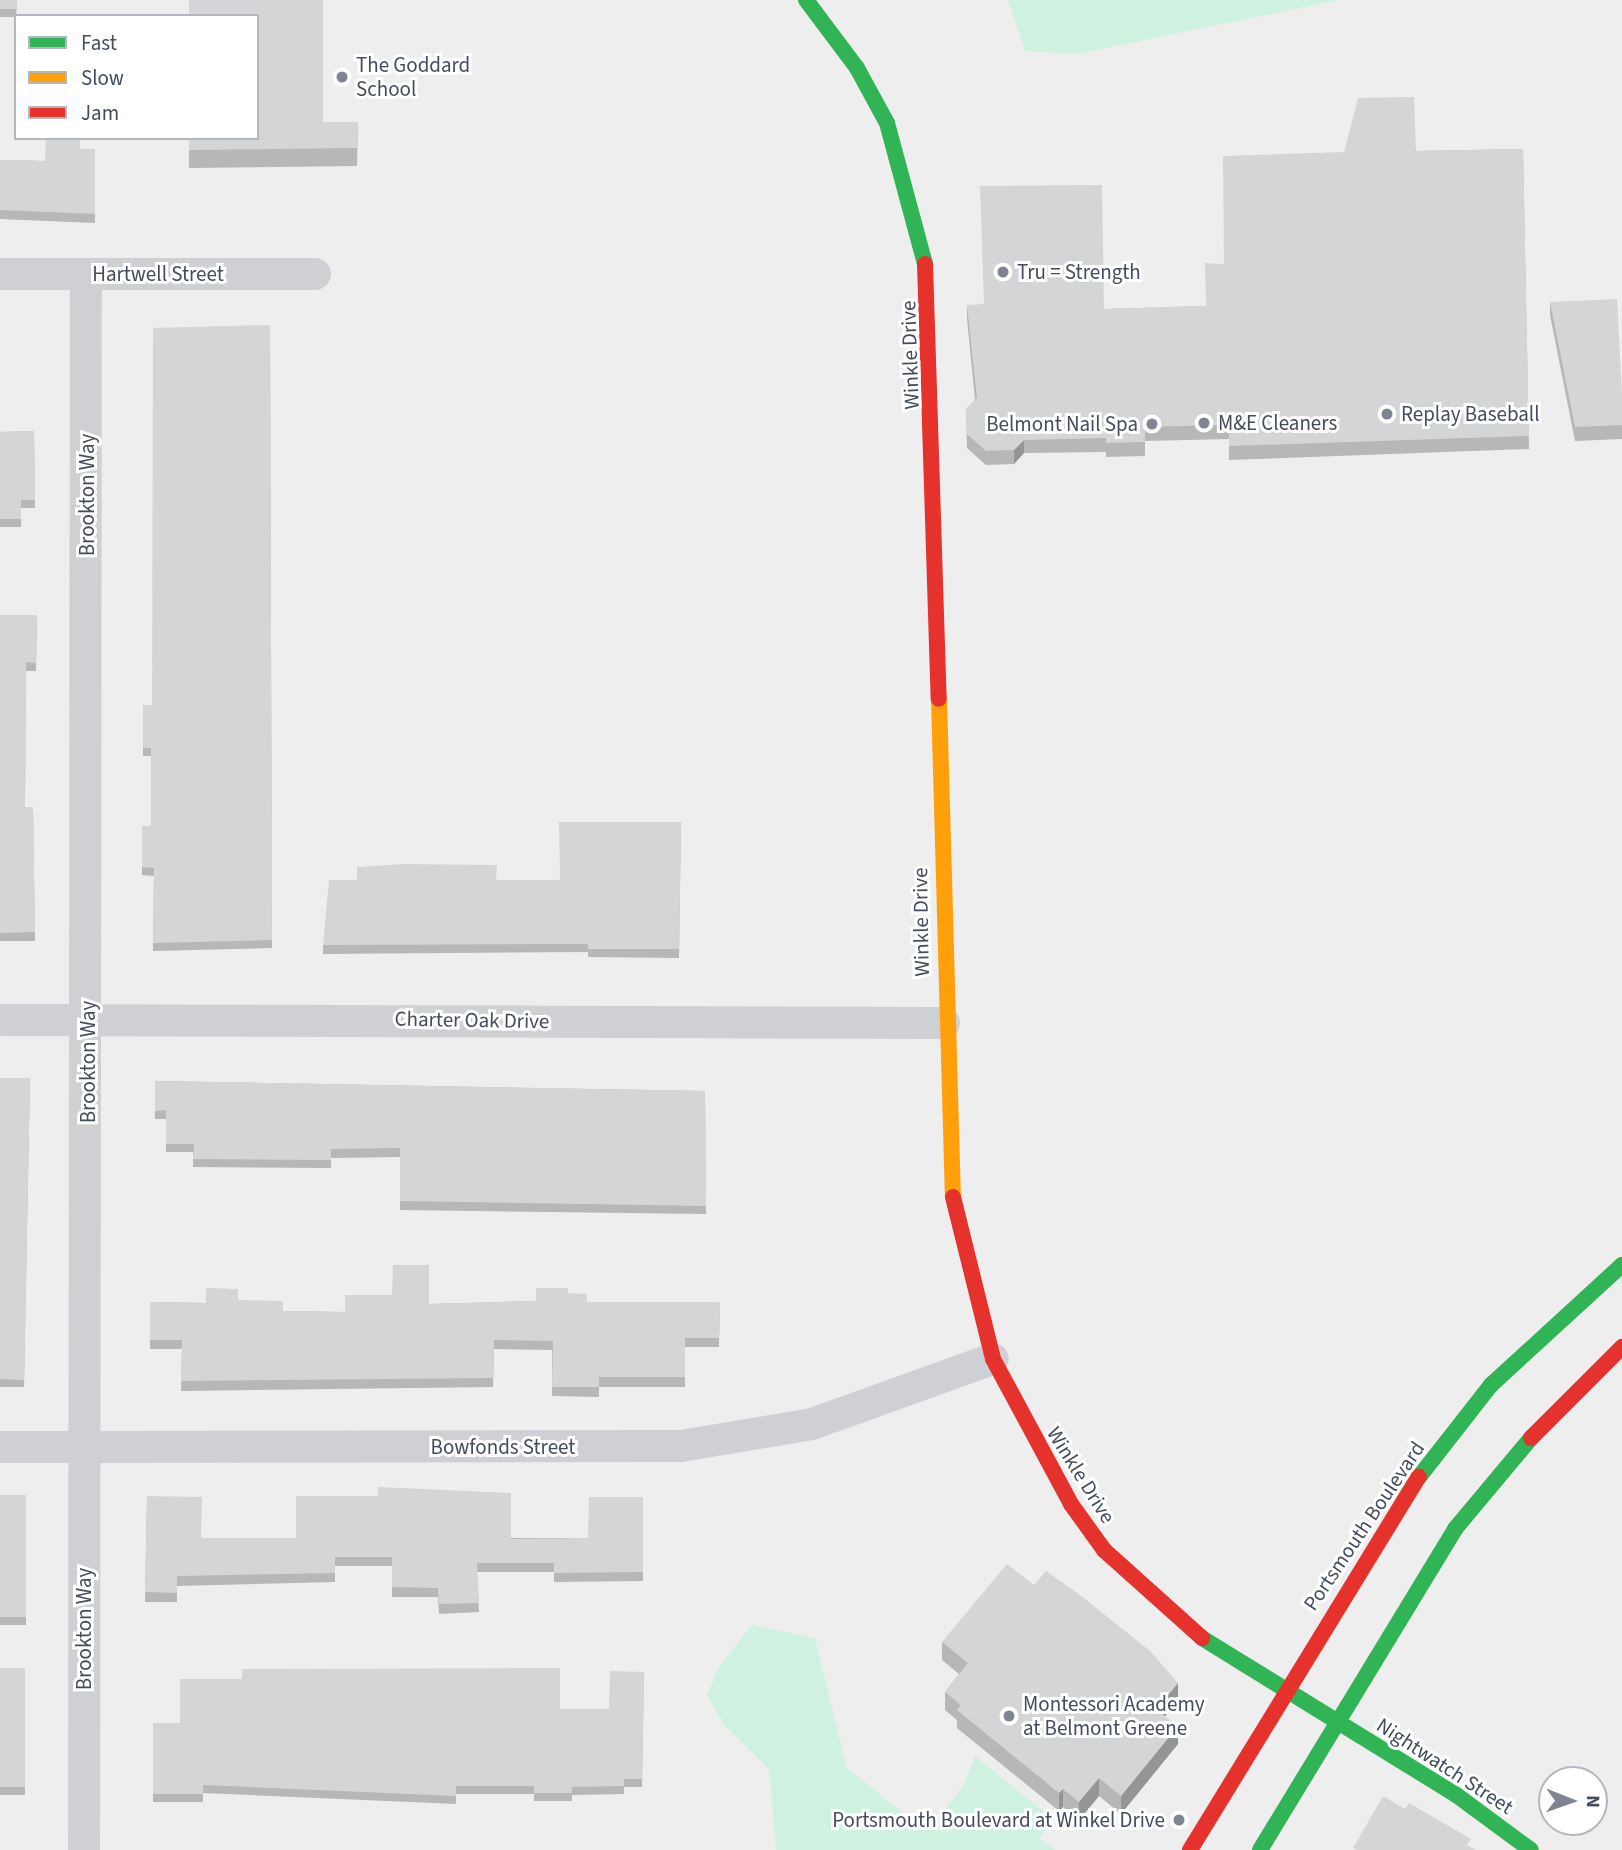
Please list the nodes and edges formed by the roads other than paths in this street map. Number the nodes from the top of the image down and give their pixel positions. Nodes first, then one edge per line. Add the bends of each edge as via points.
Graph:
1 (806, 0) edge
2 (0, 274) edge
3 (86, 274) junction
4 (315, 274) dead end
5 (89, 1019) junction
6 (0, 1020) edge
7 (944, 1023) junction
8 (1622, 1265) edge
9 (1622, 1348) edge
10 (993, 1359) junction
11 (0, 1447) edge
12 (85, 1447) junction
13 (1284, 1690) junction
14 (1334, 1720) junction
15 (84, 1850) edge
16 (1190, 1850) edge
17 (1260, 1850) edge
18 (1531, 1850) edge

1 - 7 street, Winkle Drive via 857,68 887,123 922,239 930,296
2 - 3 street, Hartwell Street
3 - 4 street, Hartwell Street
3 - 5 street, Brookton Way
5 - 6 street, Charter Oak Drive
5 - 7 street, Charter Oak Drive
5 - 12 street, Brookton Way
7 - 10 street, Winkle Drive via 956,1223
8 - 13 street, Portsmouth Boulevard via 1474,1406 1408,1491
9 - 14 street via 1528,1440 1455,1529
10 - 12 street, Bowfonds Street via 812,1424 681,1446
10 - 13 street, Winkle Drive via 1064,1493 1104,1550 1222,1654
11 - 12 street, Bowfonds Street
12 - 15 street, Brookton Way
13 - 14 street, Winkle Drive
13 - 16 street, Portsmouth Boulevard
14 - 17 street
14 - 18 street, Nightwatch Street via 1455,1794

